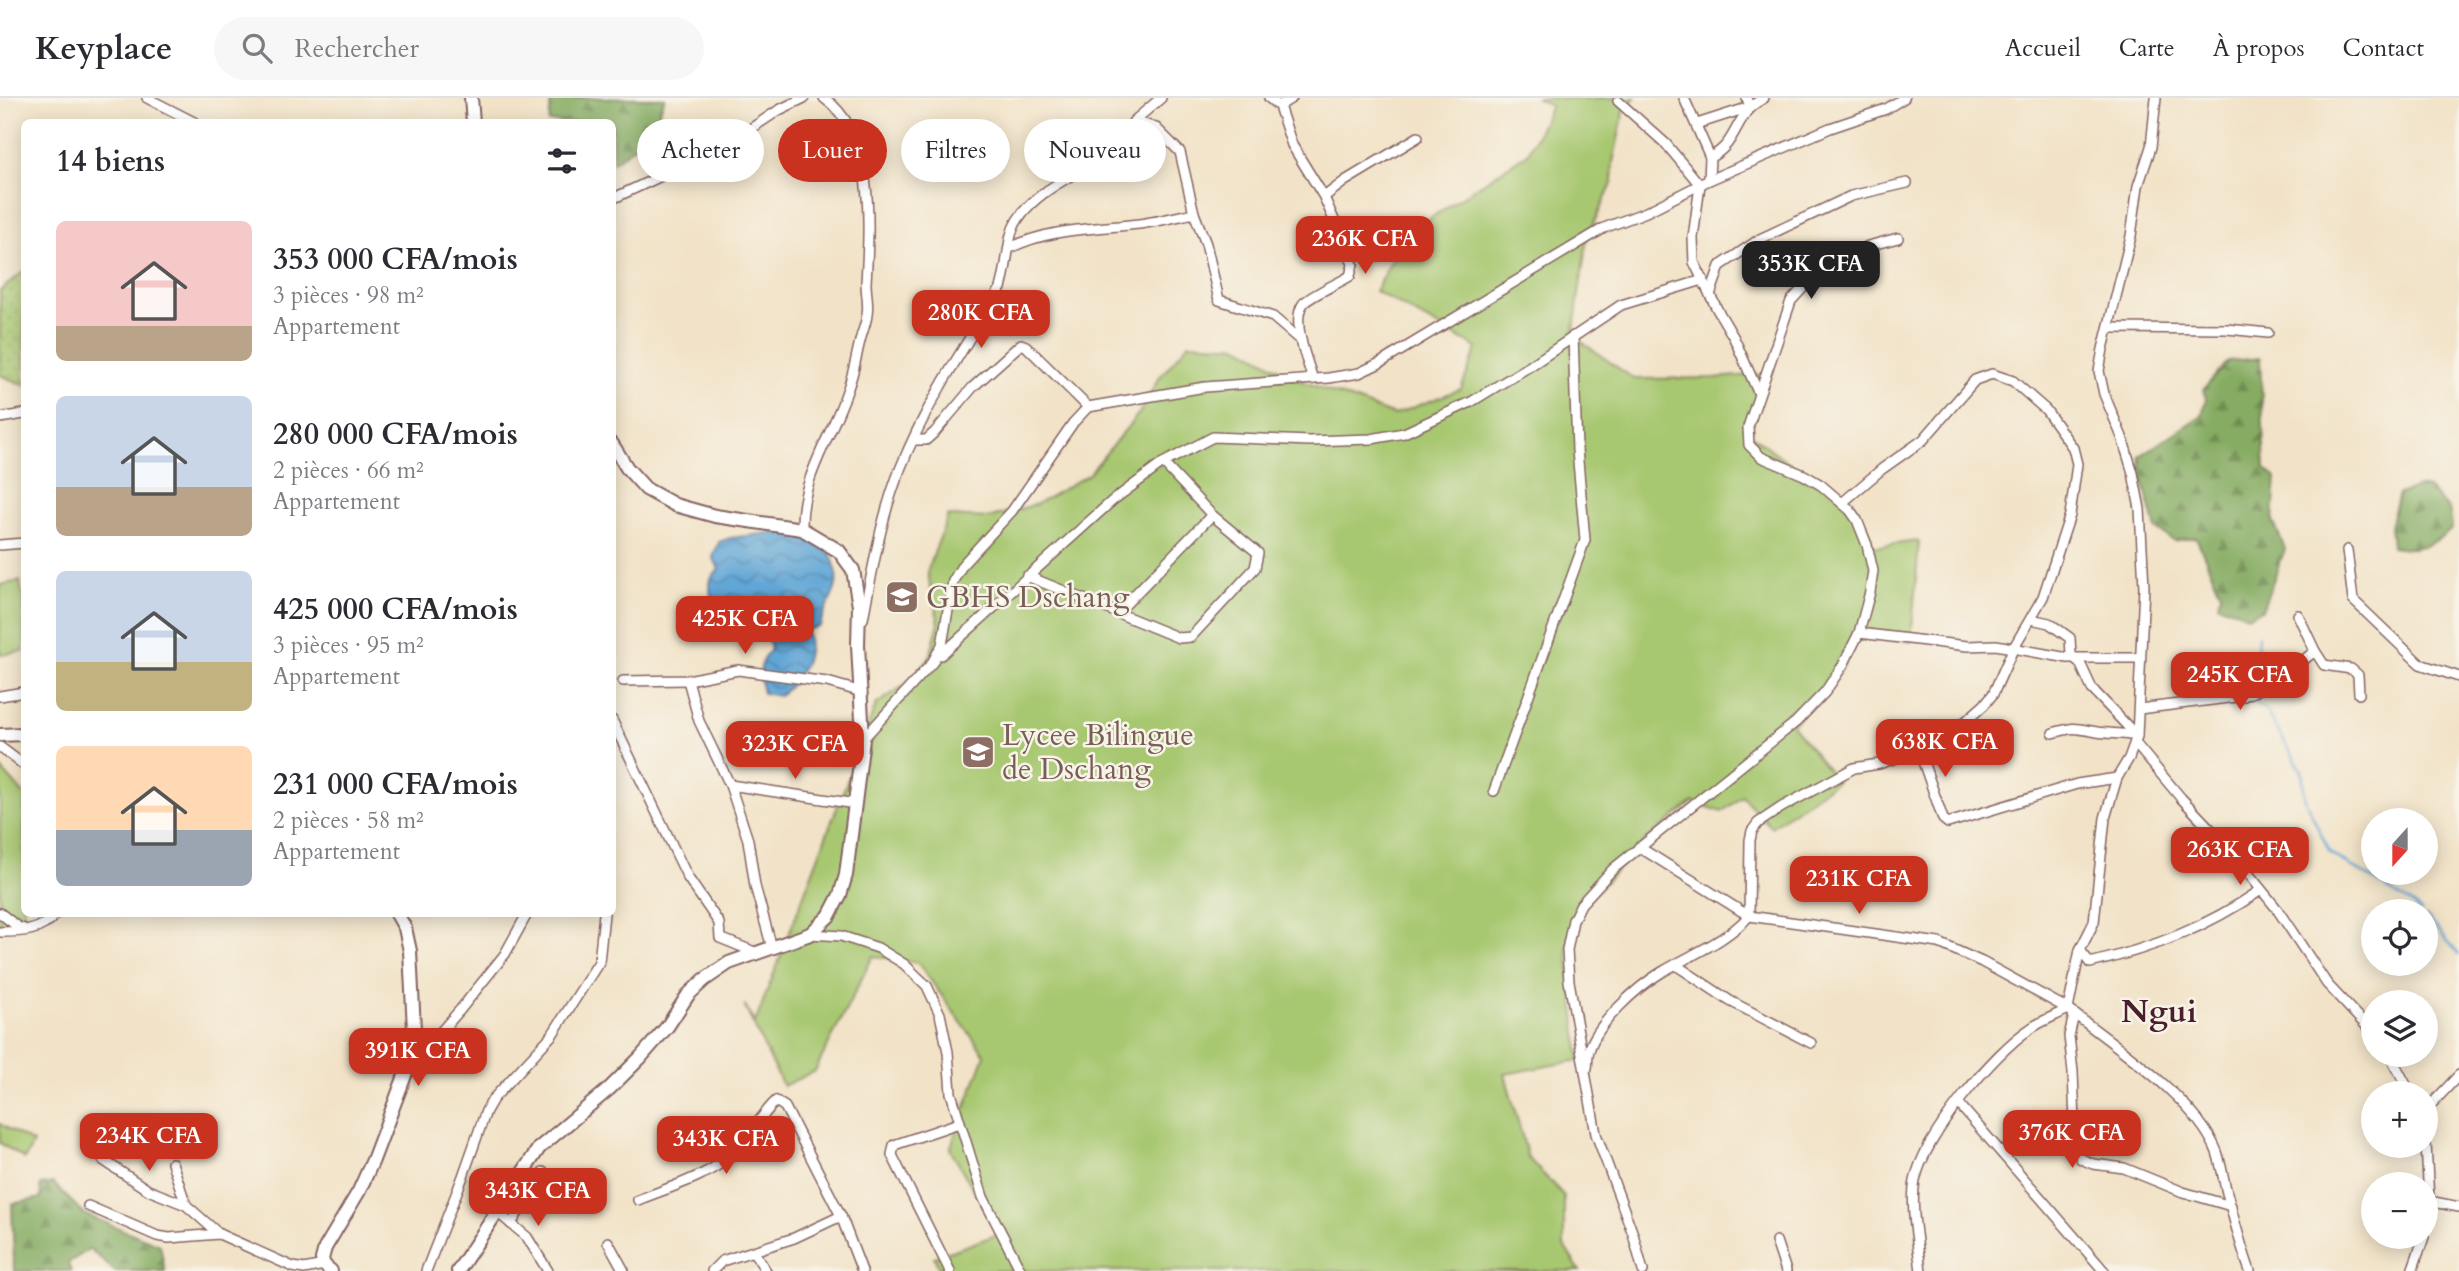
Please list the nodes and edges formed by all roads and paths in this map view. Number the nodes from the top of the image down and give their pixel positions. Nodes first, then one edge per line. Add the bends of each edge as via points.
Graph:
1 (147, 98) edge
2 (471, 98) edge
3 (804, 98) edge
4 (824, 98) edge
5 (1161, 98) edge
6 (1269, 98) edge
7 (1292, 98) edge
8 (1684, 98) edge
9 (1764, 98) edge
10 (1904, 98) edge
11 (2156, 98) edge
12 (1618, 101) dead end
13 (1749, 103) edge
14 (1279, 106) junction
15 (188, 119) edge
16 (473, 119) edge
17 (1136, 119) edge
18 (1697, 124) junction
19 (1418, 137) dead end
20 (1166, 138) edge
21 (1710, 156) junction
22 (1063, 182) edge
23 (1705, 182) junction
24 (1907, 183) dead end
25 (616, 197) edge
26 (1324, 197) junction
27 (1194, 213) junction
28 (1898, 238) dead end
29 (1010, 248) junction
30 (1703, 280) junction
31 (1710, 295) junction
32 (2109, 328) junction
33 (2268, 333) dead end
34 (1573, 336) junction
35 (1301, 341) junction
36 (1313, 379) junction
37 (1758, 392) junction
38 (1088, 407) junction
39 (21, 414) edge
40 (0, 418) edge
41 (914, 440) junction
42 (616, 450) edge
43 (1163, 463) junction
44 (1842, 503) junction
45 (1212, 515) junction
46 (802, 528) junction
47 (21, 543) edge
48 (0, 545) edge
49 (2347, 550) dead end
50 (1027, 576) junction
51 (1117, 613) junction
52 (2298, 615) dead end
53 (2031, 619) junction
54 (1859, 633) junction
55 (858, 645) junction
56 (2014, 647) junction
57 (2315, 651) junction
58 (2076, 658) junction
59 (2140, 658) junction
60 (932, 663) junction
61 (2459, 677) edge
62 (688, 680) junction
63 (623, 681) dead end
64 (21, 692) edge
65 (862, 692) junction
66 (2359, 694) dead end
67 (0, 696) edge
68 (2139, 709) junction
69 (616, 728) edge
70 (2053, 733) dead end
71 (21, 734) edge
72 (0, 736) edge
73 (2137, 736) junction
74 (863, 739) junction
75 (0, 747) edge
76 (1919, 750) junction
77 (21, 763) edge
78 (2117, 778) junction
79 (730, 785) junction
80 (1494, 791) dead end
81 (856, 804) junction
82 (1639, 847) junction
83 (2261, 890) junction
84 (0, 913) edge
85 (1749, 916) junction
86 (54, 917) edge
87 (399, 917) edge
88 (525, 917) edge
89 (604, 917) edge
90 (32, 931) junction
91 (0, 932) edge
92 (810, 934) junction
93 (772, 948) junction
94 (2080, 950) junction
95 (759, 953) junction
96 (1675, 965) junction
97 (2071, 1012) junction
98 (2361, 1020) edge
99 (1811, 1043) dead end
100 (415, 1049) junction
101 (2459, 1075) edge
102 (1587, 1080) junction
103 (2438, 1097) edge
104 (1958, 1103) junction
105 (959, 1123) junction
106 (103, 1160) dead end
107 (172, 1163) dead end
108 (543, 1171) dead end
109 (638, 1200) dead end
110 (2438, 1202) edge
111 (88, 1206) dead end
112 (186, 1206) junction
113 (2231, 1206) junction
114 (2459, 1207) edge
115 (497, 1212) junction
116 (841, 1216) junction
117 (511, 1224) junction
118 (219, 1234) junction
119 (1776, 1241) dead end
120 (608, 1242) dead end
121 (2420, 1249) edge
122 (754, 1252) junction
123 (327, 1268) edge
124 (426, 1271) edge
125 (458, 1271) edge
126 (548, 1271) edge
127 (624, 1271) edge
128 (712, 1271) edge
129 (766, 1271) edge
130 (862, 1271) edge
131 (950, 1271) edge
132 (1021, 1271) edge
133 (1643, 1271) edge
134 (1786, 1271) edge
135 (1921, 1271) edge
136 (2104, 1271) edge
137 (2250, 1271) edge
138 (2412, 1271) edge

1 - 15 street
2 - 16 street
3 - 25 street via 723,147
4 - 46 street via 837,107 860,153 869,211 867,314 847,391 807,487
5 - 17 street
6 - 14 street
7 - 14 street
8 - 18 street
9 - 13 street
10 - 23 street
11 - 32 street via 2151,147
12 - 23 street
13 - 18 street
13 - 21 street via 1732,139 1720,153
14 - 26 street via 1292,145
18 - 21 street
19 - 26 street
20 - 27 street via 1180,152
21 - 23 street
22 - 29 street via 1017,218
23 - 30 street via 1693,238 1694,262
23 - 36 street via 1604,228 1380,363 1359,373
24 - 31 street via 1851,196 1760,239 1720,265
26 - 35 street via 1353,264 1350,276 1303,303
27 - 29 street via 1143,224 1065,230
27 - 35 street via 1219,300 1273,317
28 - 37 street via 1868,246 1815,275 1791,301
29 - 41 street via 1000,288
30 - 31 street
30 - 34 street via 1621,305
31 - 37 street
32 - 33 street
32 - 59 street via 2099,372 2126,449 2140,509 2144,587
34 - 43 street via 1471,402 1404,433 1309,441 1213,437
34 - 80 street via 1585,540
35 - 36 street
36 - 38 street via 1205,387
37 - 44 street via 1748,427 1749,445 1761,457 1821,485
38 - 41 street via 1021,344 973,387 935,432 926,440
38 - 60 street via 1012,511 963,564 953,582 942,645
39 - 40 street
41 - 55 street via 884,514
42 - 46 street via 646,489 675,505 715,516
43 - 45 street
43 - 50 street
44 - 53 street via 1923,440 1975,380 1992,374 2013,381 2046,410 2073,448 2077,464 2070,515 2043,597
44 - 54 street via 1857,520 1873,571
45 - 51 street
45 - 51 street via 1258,553 1258,561 1191,637 1179,638
46 - 55 street via 839,551 853,570 859,606
47 - 48 street
49 - 61 street via 2353,600 2420,664
50 - 51 street
50 - 60 street
52 - 57 street
53 - 56 street
53 - 58 street via 2049,623 2070,638 2071,655
54 - 56 street
54 - 82 street via 1825,692 1796,722
55 - 65 street
56 - 58 street
56 - 76 street via 1984,705 1949,736
57 - 66 street via 2325,665 2351,669 2358,675
57 - 68 street via 2276,682 2244,696
58 - 59 street
58 - 73 street via 2092,688
59 - 68 street
60 - 74 street
62 - 63 street
62 - 65 street via 738,670 827,682
62 - 79 street via 699,722
64 - 67 street
65 - 74 street
68 - 73 street
69 - 95 street via 688,878 719,923 720,938
70 - 73 street via 2082,727
71 - 72 street
73 - 78 street
73 - 83 street via 2135,743
74 - 81 street
75 - 77 street
76 - 78 street via 1948,823 2077,784
76 - 85 street via 1854,768 1758,823 1750,840
78 - 94 street via 2105,818 2094,922
79 - 81 street
79 - 93 street via 748,840
81 - 92 street via 840,895
82 - 85 street
82 - 102 street via 1581,904 1573,920 1567,950 1569,981
83 - 94 street via 2192,931 2121,956 2090,963
83 - 98 street via 2327,984
84 - 90 street
85 - 96 street via 1720,941
85 - 97 street via 1939,943
86 - 90 street
87 - 100 street via 410,951
88 - 100 street via 505,954 460,1010 430,1044
89 - 124 street via 599,961 552,1035 485,1111
90 - 91 street
92 - 93 street
92 - 105 street via 841,936 878,948 927,986 940,1014
93 - 95 street
94 - 97 street
95 - 115 street via 729,963 688,995 640,1058 539,1148
96 - 99 street via 1730,1001
96 - 102 street via 1624,1003 1599,1030 1588,1052
97 - 104 street via 2029,1030
97 - 113 street via 2193,1115 2217,1153
97 - 113 street via 2076,1148 2081,1159 2124,1168
100 - 123 street via 359,1191 325,1248 322,1259
101 - 103 street
102 - 133 street via 1596,1134
104 - 135 street via 1922,1159 1915,1182
104 - 136 street
105 - 131 street via 894,1145 891,1150
105 - 132 street via 984,1197
106 - 112 street via 149,1191
107 - 112 street
108 - 117 street
109 - 116 street via 705,1172 733,1154 776,1101 785,1107
110 - 114 street
111 - 118 street via 157,1236
112 - 118 street
113 - 137 street
115 - 117 street
115 - 125 street
116 - 122 street
116 - 130 street
117 - 126 street via 527,1237
118 - 123 street via 292,1267
119 - 134 street
120 - 127 street
121 - 138 street
122 - 128 street via 722,1261
122 - 129 street

